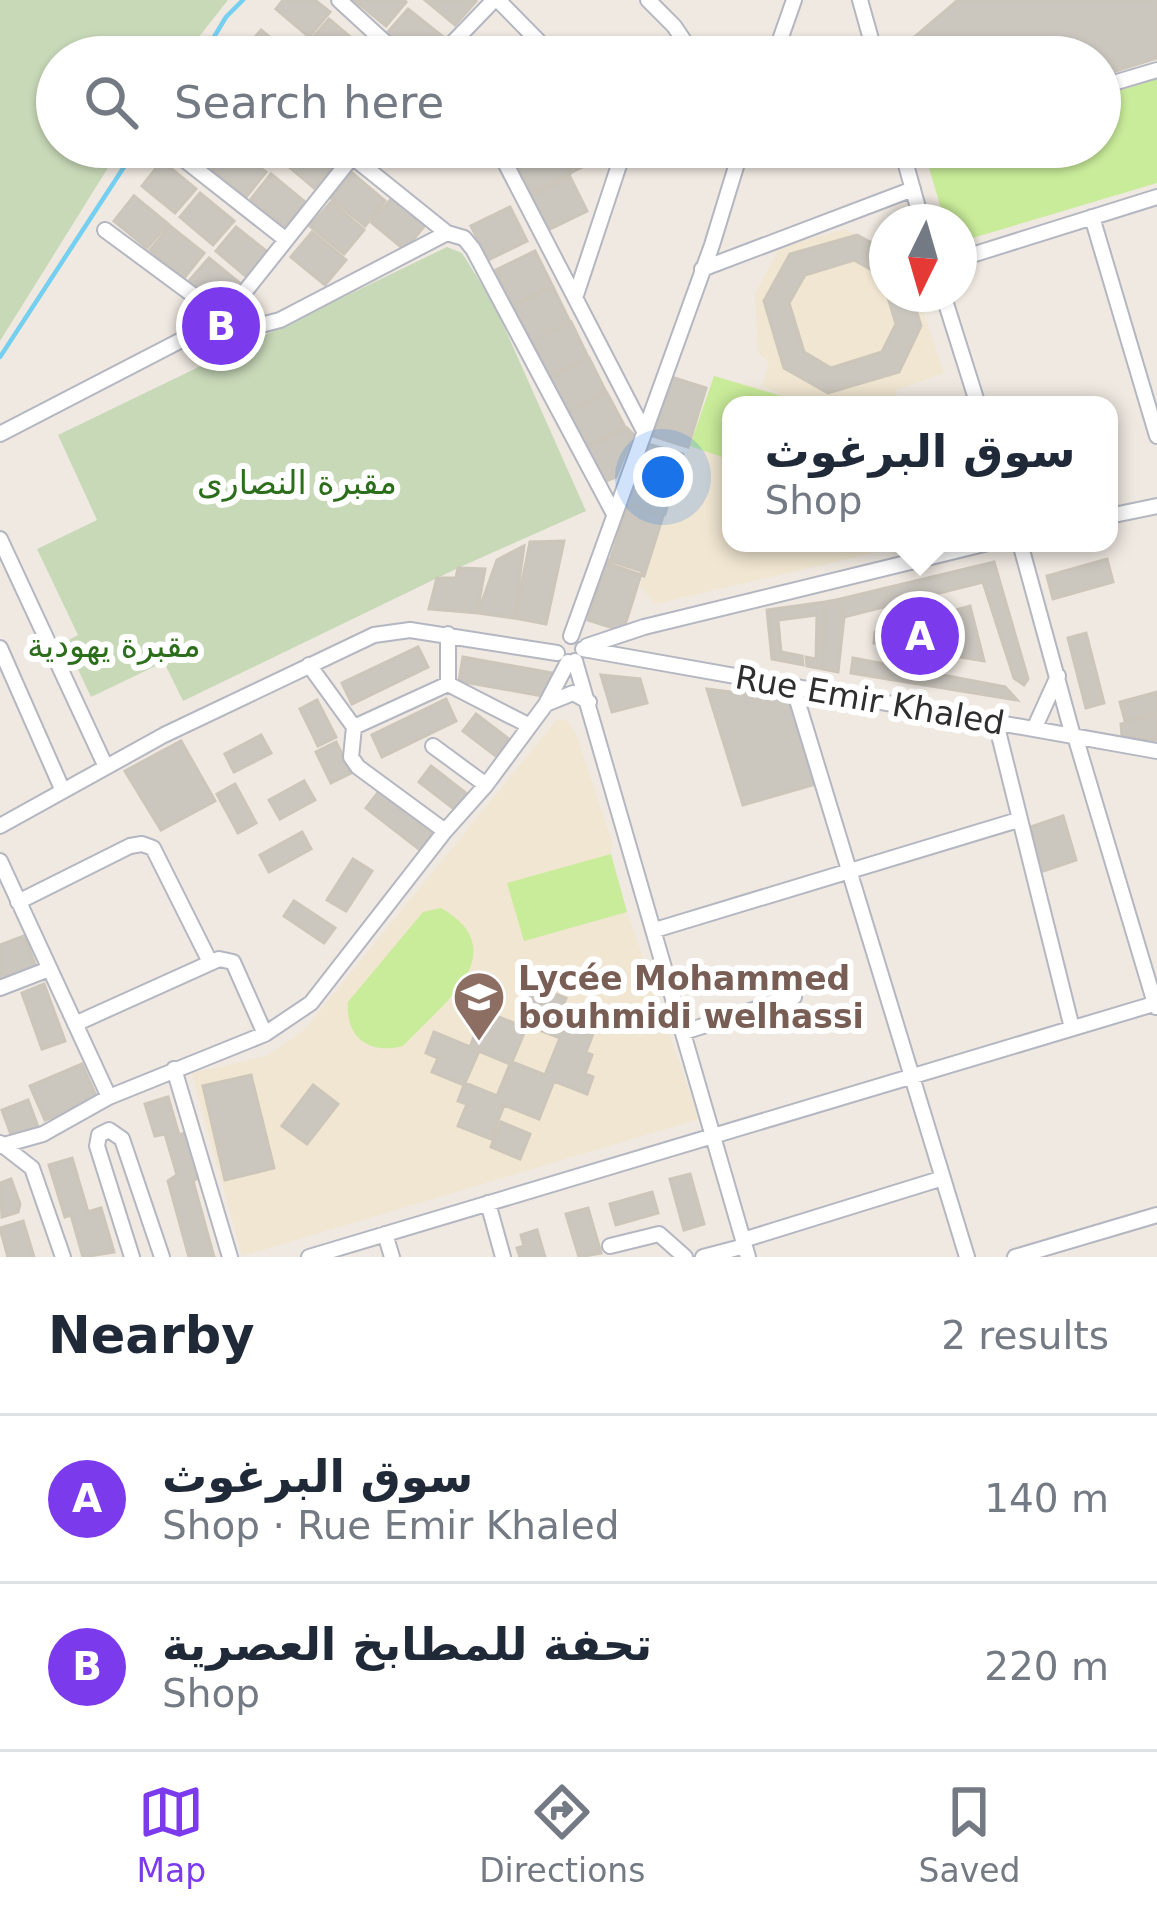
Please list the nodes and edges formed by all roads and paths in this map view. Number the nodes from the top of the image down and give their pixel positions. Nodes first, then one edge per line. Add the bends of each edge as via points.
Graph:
1 (339, 0) edge
2 (496, 0) edge
3 (648, 0) edge
4 (794, 0) edge
5 (860, 0) edge
6 (378, 36) edge
7 (460, 36) edge
8 (533, 36) edge
9 (681, 36) edge
10 (781, 36) edge
11 (870, 36) edge
12 (1157, 70) edge
13 (1121, 81) edge
14 (195, 168) edge
15 (337, 168) edge
16 (371, 168) edge
17 (508, 168) edge
18 (614, 168) edge
19 (733, 168) edge
20 (907, 168) edge
21 (913, 189) junction
22 (1157, 197) edge
23 (917, 204) edge
24 (1092, 217) junction
25 (105, 230) dead end
26 (447, 233) junction
27 (285, 239) junction
28 (977, 253) edge
29 (702, 269) junction
30 (575, 298) junction
31 (949, 312) edge
32 (224, 318) junction
33 (975, 396) edge
34 (644, 430) junction
35 (0, 434) edge
36 (1157, 436) edge
37 (1157, 506) edge
38 (614, 514) junction
39 (1118, 514) edge
40 (0, 538) edge
41 (951, 552) edge
42 (1023, 552) edge
43 (644, 627) junction
44 (448, 634) junction
45 (0, 648) edge
46 (573, 651) junction
47 (645, 658) junction
48 (309, 665) junction
49 (1058, 676) junction
50 (448, 684) junction
51 (794, 689) junction
52 (547, 704) junction
53 (590, 704) junction
54 (996, 723) junction
55 (528, 725) junction
56 (354, 727) junction
57 (1034, 729) junction
58 (1074, 736) junction
59 (433, 746) dead end
60 (1157, 751) edge
61 (106, 767) junction
62 (486, 785) junction
63 (63, 791) junction
64 (1018, 820) junction
65 (0, 826) edge
66 (445, 831) junction
67 (0, 861) edge
68 (850, 872) junction
69 (18, 902) junction
70 (655, 930) junction
71 (210, 962) junction
72 (49, 969) junction
73 (0, 988) edge
74 (794, 997) dead end
75 (1156, 1005) edge
76 (75, 1024) junction
77 (1072, 1028) junction
78 (684, 1031) junction
79 (265, 1034) junction
80 (174, 1069) junction
81 (912, 1076) junction
82 (109, 1097) junction
83 (713, 1136) junction
84 (0, 1145) edge
85 (943, 1178) junction
86 (488, 1203) junction
87 (1157, 1215) edge
88 (385, 1234) junction
89 (610, 1246) dead end
90 (745, 1248) edge
91 (63, 1257) edge
92 (132, 1257) edge
93 (162, 1257) edge
94 (230, 1257) edge
95 (309, 1257) edge
96 (392, 1257) edge
97 (503, 1257) edge
98 (685, 1257) edge
99 (704, 1257) edge
100 (967, 1257) edge
101 (1016, 1257) edge

1 - 6 street
2 - 7 street
2 - 8 street
3 - 9 street
4 - 10 street
5 - 11 street
12 - 13 street
14 - 27 street
15 - 27 street
16 - 26 street
17 - 30 street
18 - 30 street
19 - 29 street
20 - 21 street
21 - 23 street
21 - 29 street
22 - 24 street
24 - 28 street
24 - 36 street
25 - 32 street
26 - 32 street via 271,324
26 - 38 street via 473,249
27 - 32 street
29 - 34 street
30 - 34 street
31 - 33 street
32 - 35 street
34 - 38 street
37 - 39 street
38 - 46 street
40 - 61 street
41 - 43 street
42 - 49 street
43 - 46 street
43 - 47 street via 638,648
44 - 46 street, Rue Emir Khaled
44 - 48 street, Rue Emir Khaled via 374,635
44 - 50 street
45 - 63 street
46 - 47 street, Rue Emir Khaled
46 - 52 street
46 - 53 street
47 - 51 street, Rue Emir Khaled
48 - 56 street
48 - 61 street, Rue Emir Khaled
49 - 57 street
49 - 58 street
50 - 55 street
50 - 56 street
51 - 54 street, Rue Emir Khaled
51 - 68 street
52 - 53 street via 574,693
52 - 55 street
53 - 70 street
54 - 57 street, Rue Emir Khaled
54 - 64 street
55 - 62 street
56 - 66 street via 350,757 358,767
57 - 58 street, Rue Emir Khaled
58 - 60 street, Rue Emir Khaled
58 - 75 street
59 - 62 street
61 - 63 street, Rue Emir Khaled
62 - 66 street
63 - 65 street, Rue Emir Khaled
64 - 68 street
64 - 77 street
66 - 79 street via 311,1003
67 - 69 street
68 - 70 street
68 - 81 street
69 - 71 street via 142,844 153,848
69 - 72 street
70 - 78 street
71 - 76 street
71 - 79 street via 232,962
72 - 73 street
72 - 76 street
74 - 78 street
75 - 77 street
76 - 82 street
77 - 81 street
78 - 83 street
79 - 80 street
80 - 82 street
80 - 94 street
81 - 83 street
81 - 85 street
82 - 84 street via 43,1134
83 - 86 street
83 - 90 street
84 - 91 street via 32,1168
85 - 90 street
85 - 100 street
86 - 88 street
86 - 97 street
87 - 101 street
88 - 95 street
88 - 96 street
89 - 98 street via 659,1234
90 - 99 street
92 - 93 street via 98,1146 109,1130 122,1139

